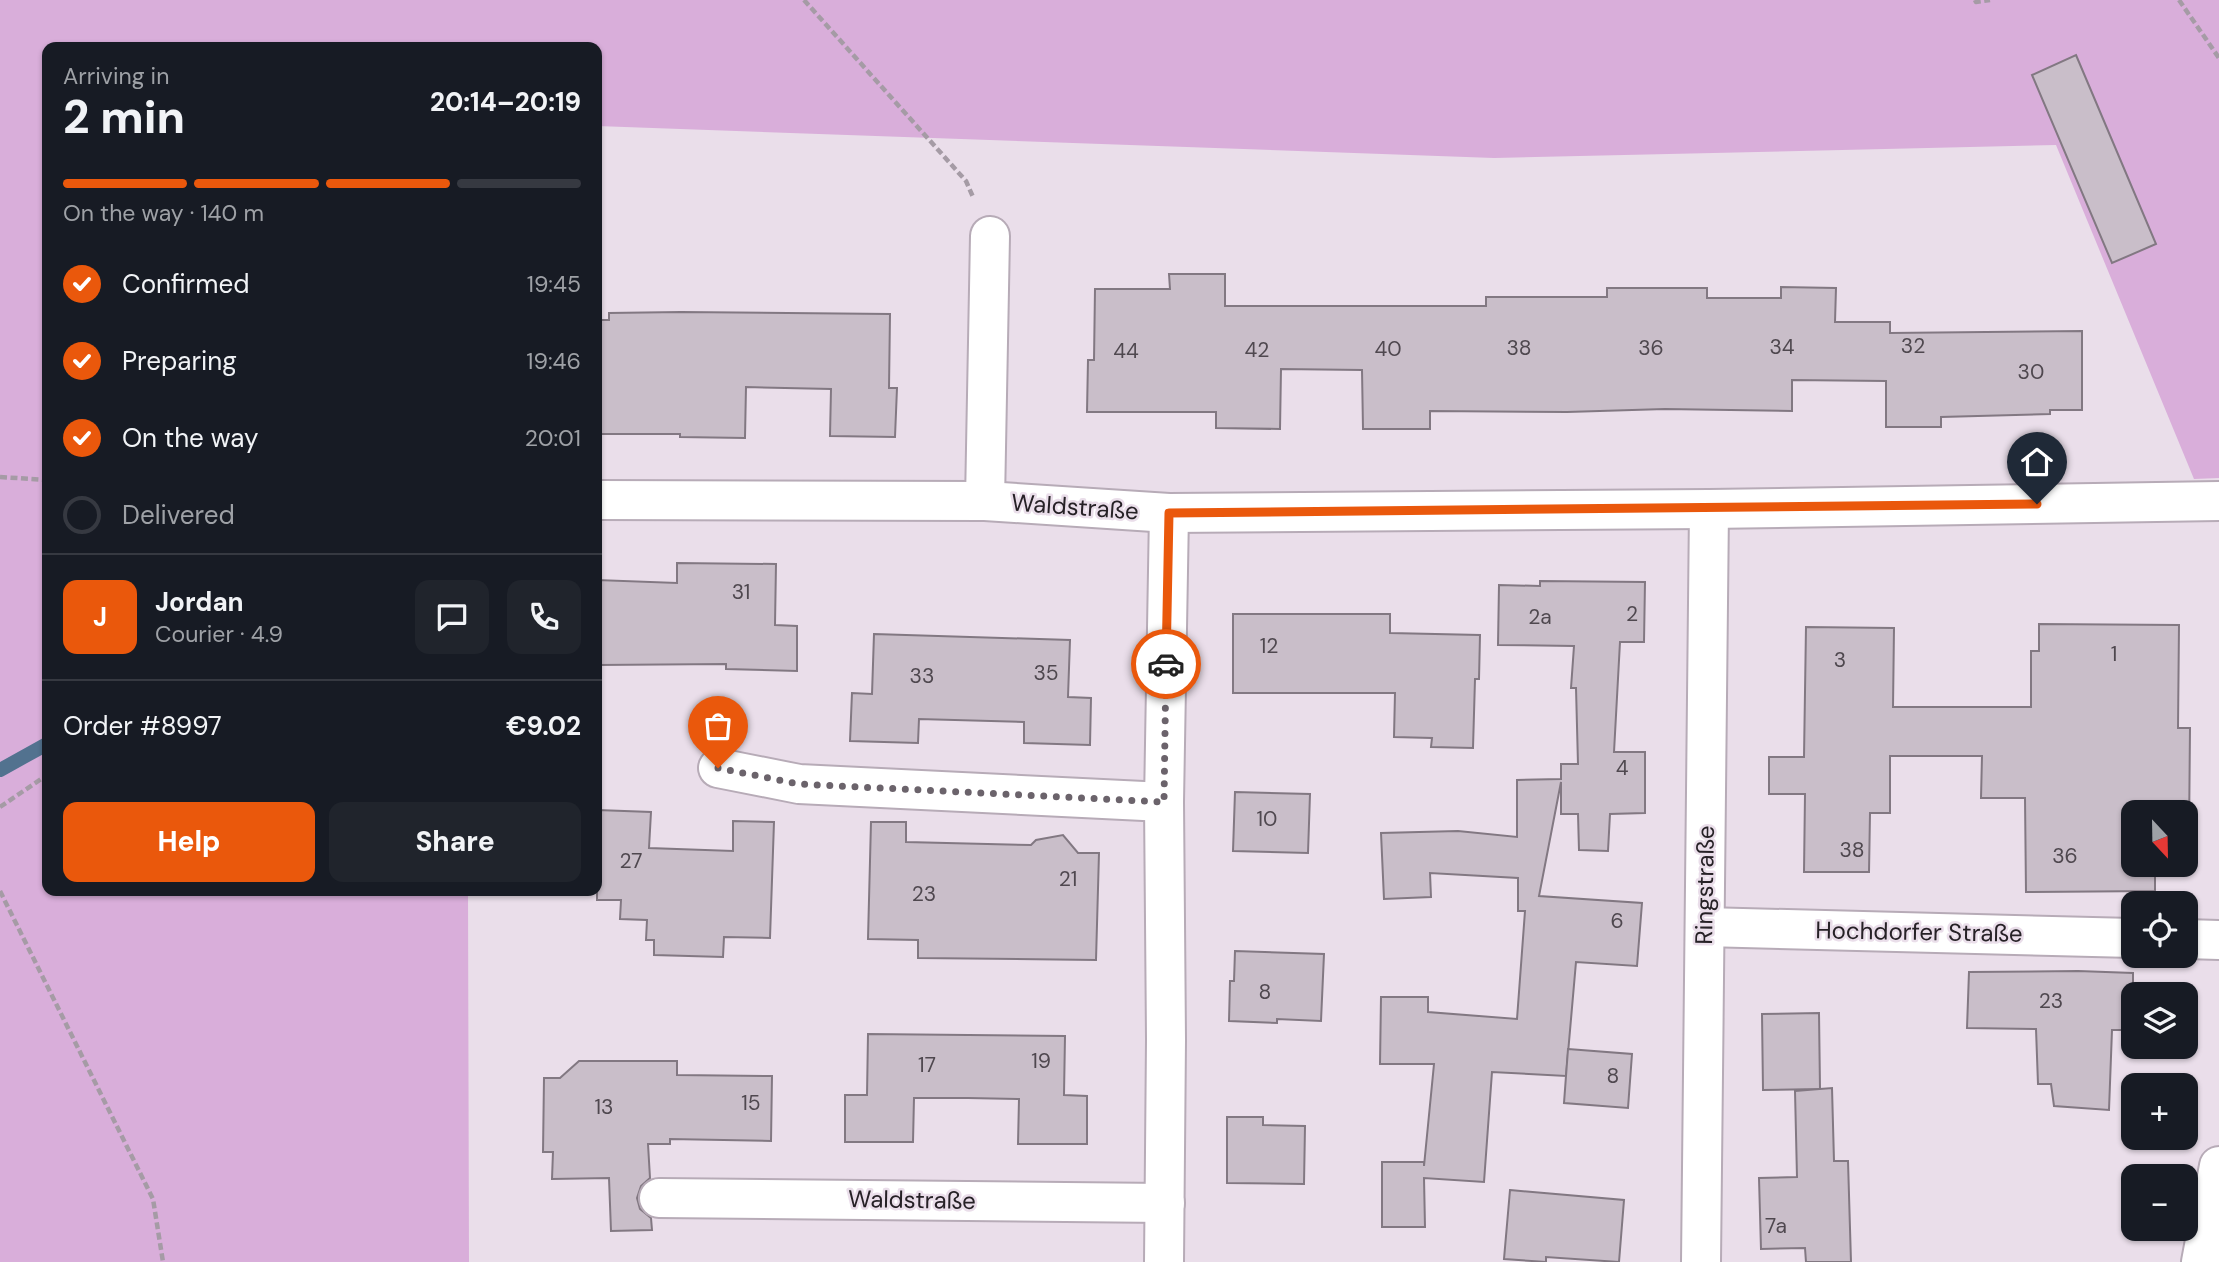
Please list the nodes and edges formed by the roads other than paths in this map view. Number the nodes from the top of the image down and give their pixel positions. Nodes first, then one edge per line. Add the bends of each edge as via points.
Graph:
1 (990, 236) road end
2 (602, 500) edge
3 (985, 501) junction
4 (2219, 501) edge
5 (1709, 509) junction
6 (1169, 513) junction
7 (718, 768) dead end
8 (1164, 802) junction
9 (1705, 927) junction
10 (2121, 938) edge
11 (2198, 939) edge
12 (2219, 940) edge
13 (2219, 1166) edge
14 (659, 1198) dead end
15 (1165, 1203) junction
16 (1164, 1262) edge
17 (1701, 1262) edge
18 (2201, 1262) edge

1 - 3 street, Waldstraße
2 - 3 street, Waldstraße
3 - 6 street, Waldstraße
4 - 5 street
5 - 6 street
5 - 9 street, Ringstraße
6 - 8 street, Waldstraße
7 - 8 street via 799,784
8 - 15 street, Waldstraße
9 - 10 street, Hochdorfer Straße
9 - 17 street, Ringstraße
11 - 12 street
13 - 18 street
14 - 15 street, Waldstraße
15 - 16 street, Waldstraße

